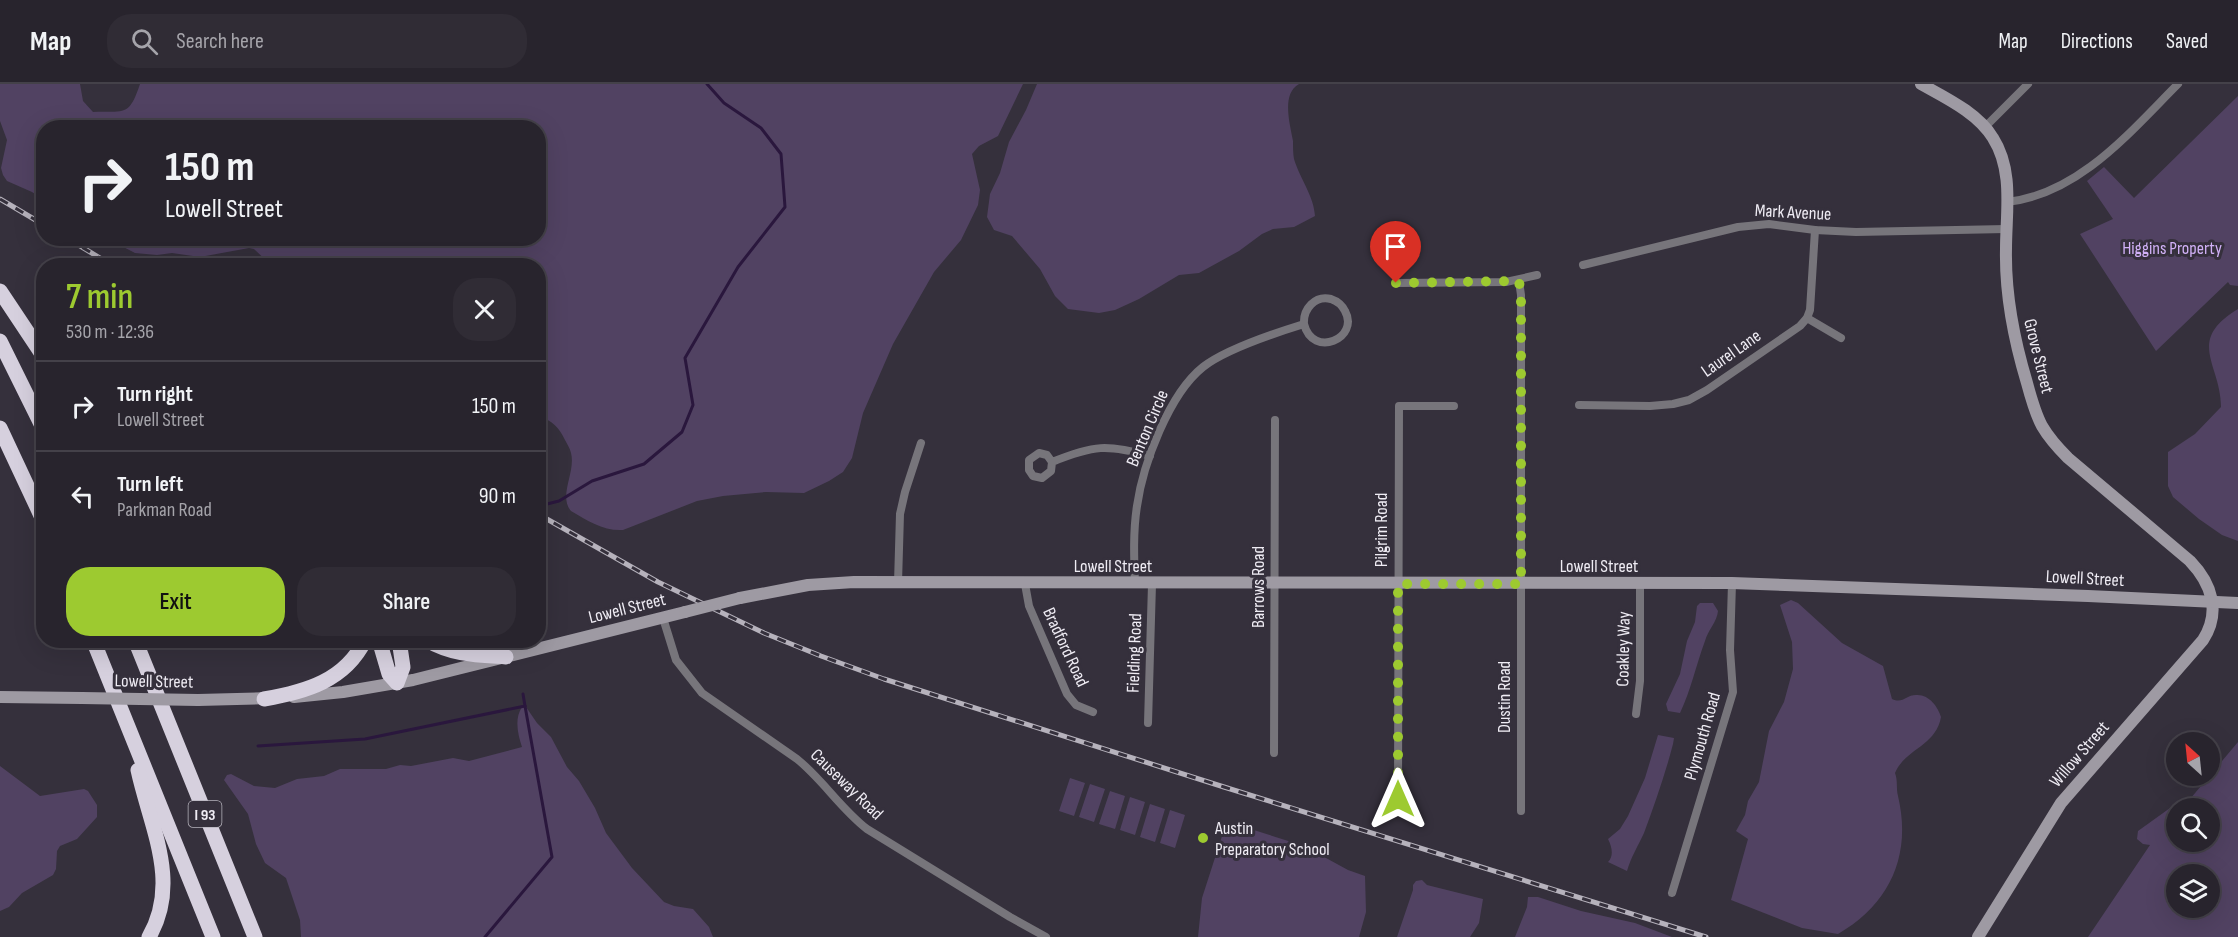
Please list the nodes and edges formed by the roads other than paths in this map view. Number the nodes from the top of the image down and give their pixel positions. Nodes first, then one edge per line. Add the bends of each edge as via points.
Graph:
1 (1921, 84) edge
2 (2028, 84) edge
3 (2178, 84) edge
4 (1984, 127) junction
5 (2007, 202) junction
6 (2006, 229) junction
7 (1815, 230) junction
8 (1583, 265) dead end
9 (1537, 275) dead end
10 (1519, 281) junction
11 (1396, 283) dead end
12 (0, 291) edge
13 (1807, 318) junction
14 (1304, 324) junction
15 (1841, 338) dead end
16 (0, 341) edge
17 (36, 345) edge
18 (1579, 405) dead end
19 (1454, 406) dead end
20 (36, 414) edge
21 (1275, 420) dead end
22 (0, 428) edge
23 (921, 443) dead end
24 (1150, 456) junction
25 (1052, 462) dead end
26 (36, 505) edge
27 (898, 583) junction
28 (1025, 584) junction
29 (1136, 584) junction
30 (1152, 584) junction
31 (1274, 584) junction
32 (1398, 584) junction
33 (1521, 584) junction
34 (1640, 584) junction
35 (1732, 584) junction
36 (2214, 602) junction
37 (2238, 603) edge
38 (663, 618) junction
39 (546, 647) edge
40 (96, 648) edge
41 (138, 648) edge
42 (147, 648) edge
43 (360, 648) edge
44 (381, 648) edge
45 (400, 648) edge
46 (442, 648) edge
47 (542, 648) edge
48 (506, 657) junction
49 (398, 683) junction
50 (155, 690) junction
51 (0, 697) edge
52 (264, 699) junction
53 (1093, 712) dead end
54 (1636, 714) dead end
55 (1148, 723) dead end
56 (128, 726) junction
57 (1274, 753) dead end
58 (1398, 799) dead end
59 (1521, 810) dead end
60 (1672, 893) dead end
61 (149, 937) edge
62 (213, 937) edge
63 (255, 937) edge
64 (1046, 937) edge
65 (1978, 937) edge

1 - 4 main road, Grove Street
2 - 4 street
3 - 5 street via 2082,173 2035,196
4 - 5 main road, Grove Street via 2002,158
5 - 6 main road, Grove Street
6 - 7 street, Mark Avenue
6 - 36 main road, Grove Street via 2006,277 2012,323 2043,428 2068,458 2190,561 2207,584
7 - 8 street, Mark Avenue via 1749,225
7 - 13 street
9 - 10 street
10 - 11 street
10 - 33 street, Dustin Road
12 - 17 highway
13 - 15 street
13 - 18 street, Laurel Lane via 1689,400 1650,406
14 - 14 street via 1313,339 1327,343 1337,340 1348,322 1340,303 1323,299 1310,305
14 - 24 street, Benton Circle via 1202,368 1175,400
16 - 20 highway
19 - 32 street, Pilgrim Road via 1398,406
21 - 31 street, Barrows Road
22 - 26 highway
23 - 27 street via 900,514
24 - 25 street via 1104,447
24 - 29 street, Benton Circle via 1136,507
27 - 28 main road, Lowell Street
27 - 38 main road, Lowell Street, bridge via 817,584
28 - 29 main road, Lowell Street
28 - 53 street, Bradford Road via 1029,606 1067,694
29 - 30 main road, Lowell Street
30 - 31 main road, Lowell Street
30 - 55 street, Fielding Road
31 - 32 main road, Lowell Street
31 - 57 street, Barrows Road
32 - 33 main road, Lowell Street
32 - 58 street, Pilgrim Road
33 - 34 main road, Lowell Street
33 - 59 street, Dustin Road
34 - 35 main road, Lowell Street
34 - 54 street, Coakley Way
35 - 36 main road, Lowell Street
35 - 60 street, Plymouth Road via 1733,692
36 - 37 main road, Lowell Street
36 - 65 main road, Willow Street via 2211,625 2203,640 2061,803
38 - 39 main road, Lowell Street
38 - 64 street, Causeway Road via 676,660 702,693 797,759 867,829
40 - 56 highway, I 93
41 - 50 highway, I 93
42 - 50 highway
43 - 52 highway via 351,662 330,679 305,690
44 - 49 highway via 389,674
45 - 49 highway via 403,667
46 - 48 highway via 462,654
47 - 48 main road, Lowell Street
48 - 49 main road, Lowell Street
49 - 52 main road, Lowell Street
50 - 63 highway, I 93
51 - 52 main road, Lowell Street, bridge
56 - 61 highway via 162,861 162,901
56 - 62 highway, I 93

